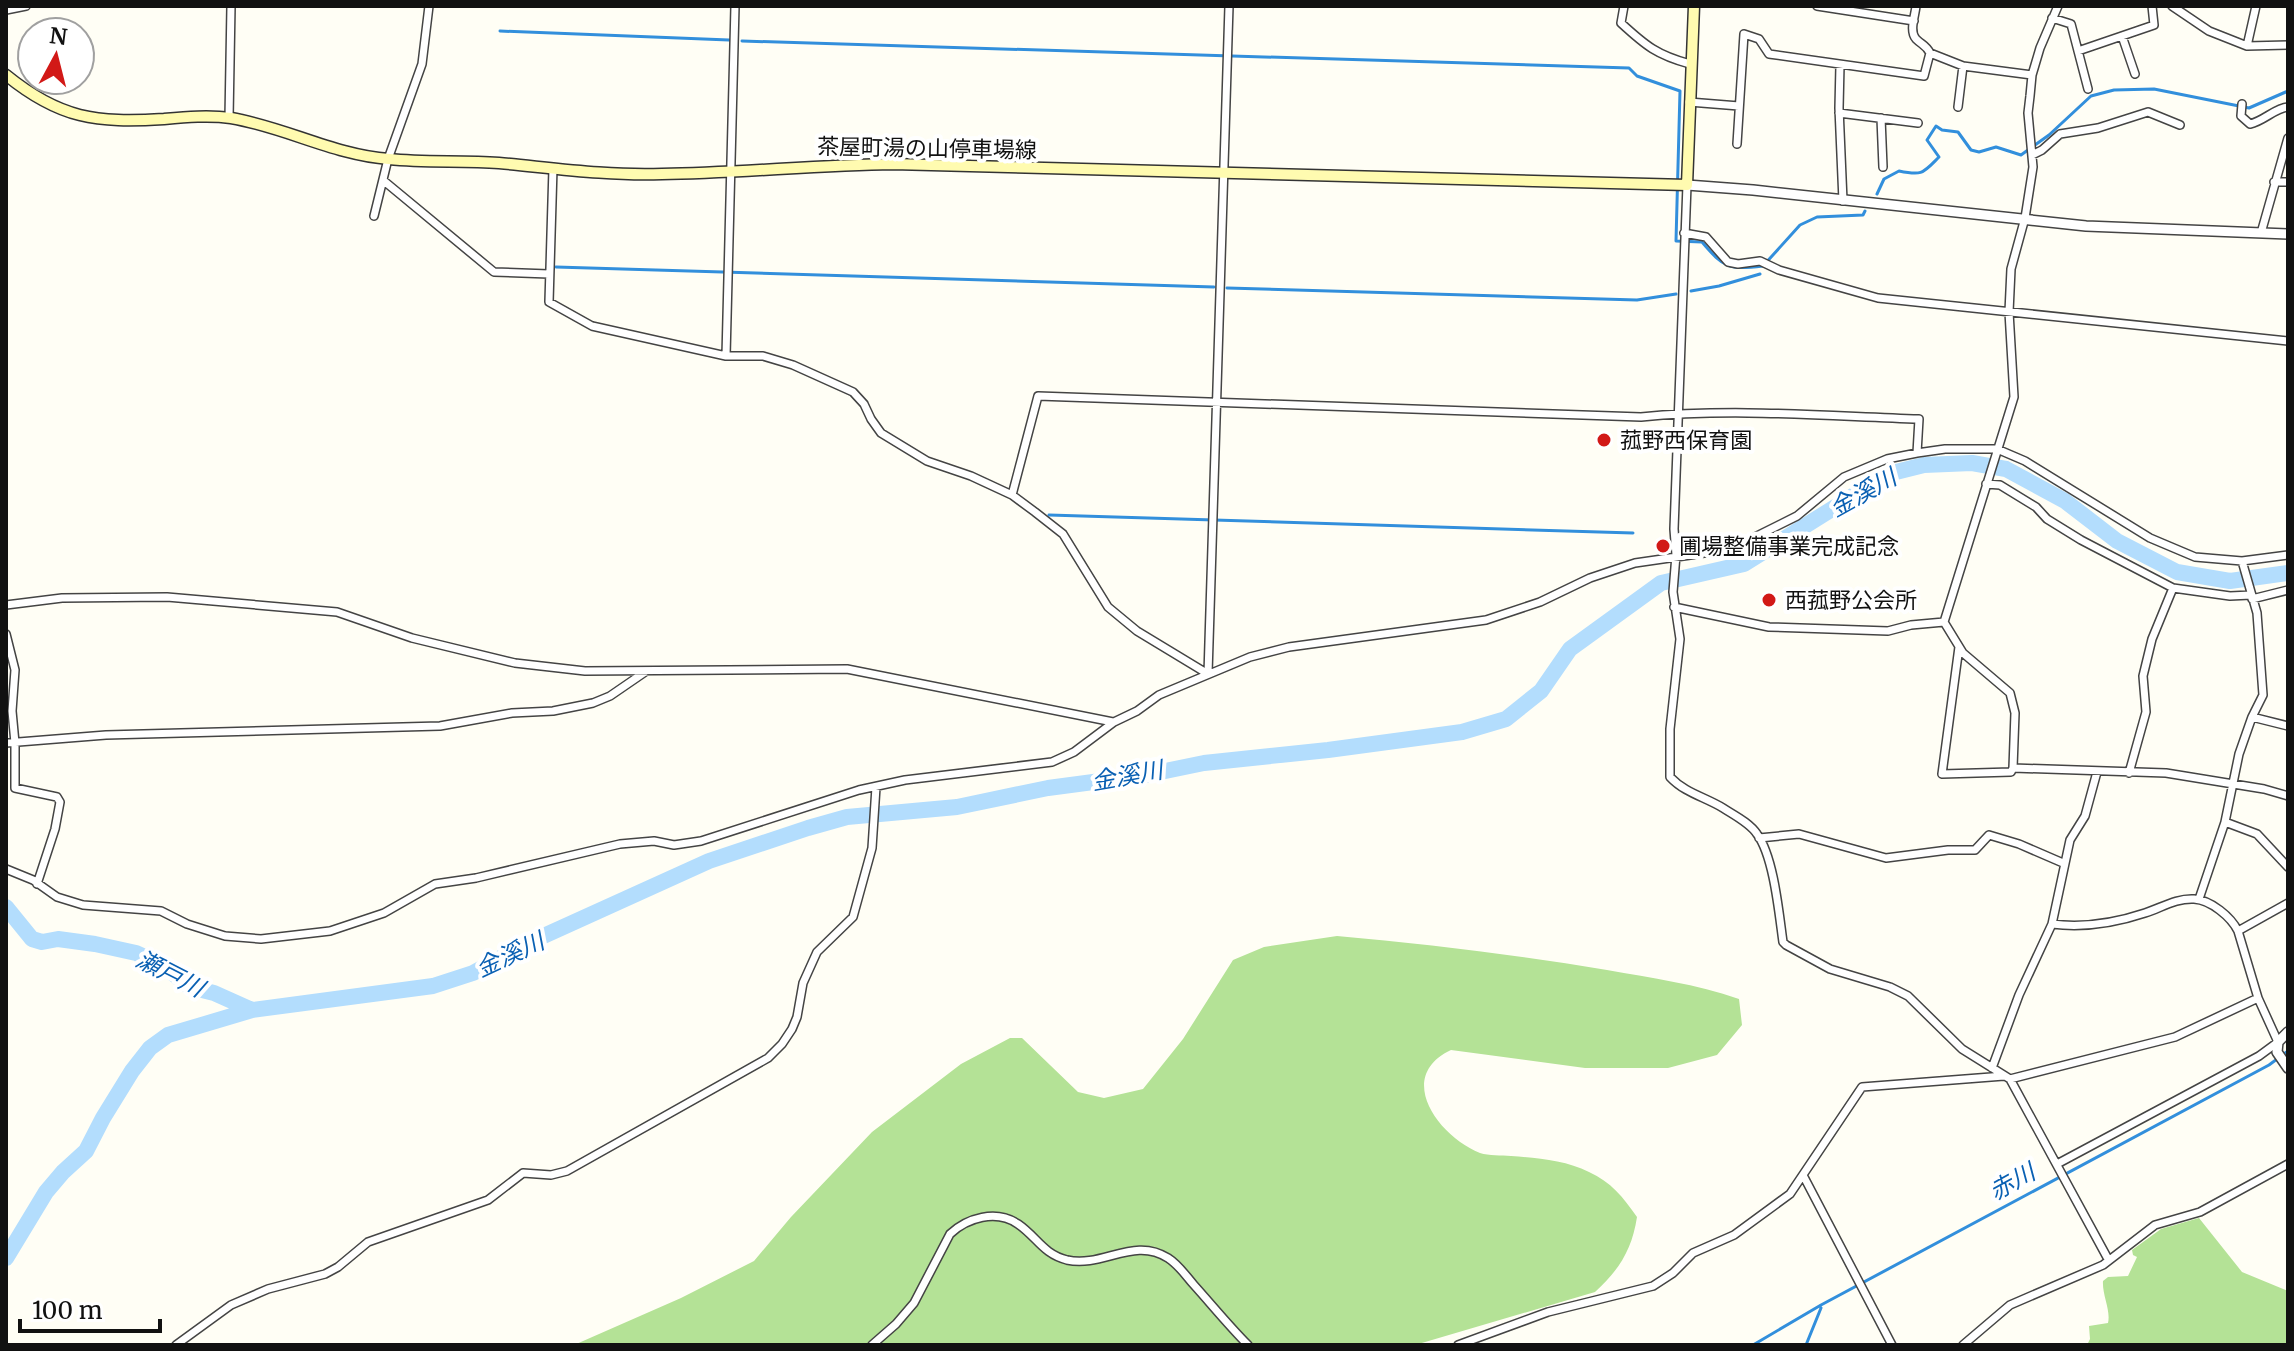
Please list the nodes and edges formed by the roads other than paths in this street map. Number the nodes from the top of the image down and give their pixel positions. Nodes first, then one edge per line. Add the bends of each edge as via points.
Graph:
1 (26, 6) edge
2 (231, 6) edge
3 (429, 6) edge
4 (735, 6) edge
5 (1229, 6) edge
6 (1624, 6) edge
7 (1694, 6) edge
8 (1817, 6) edge
9 (1916, 6) edge
10 (2058, 6) edge
11 (2152, 6) edge
12 (2172, 6) edge
13 (2256, 6) edge
14 (6, 10) edge
15 (2052, 18) junction
16 (1914, 21) junction
17 (2122, 36) junction
18 (2288, 45) edge
19 (2247, 46) junction
20 (2078, 51) junction
21 (1930, 53) junction
22 (1690, 64) junction
23 (1840, 65) junction
24 (1963, 66) junction
25 (2135, 74) dead end
26 (6, 75) edge
27 (2032, 75) junction
28 (2088, 89) dead end
29 (1689, 102) junction
30 (1739, 106) junction
31 (1958, 107) dead end
32 (2288, 107) edge
33 (2242, 108) dead end
34 (1839, 113) junction
35 (229, 118) junction
36 (1881, 118) junction
37 (1918, 123) dead end
38 (2180, 125) dead end
39 (2288, 138) edge
40 (1737, 144) dead end
41 (2032, 153) junction
42 (388, 159) junction
43 (1883, 167) dead end
44 (553, 168) junction
45 (732, 171) junction
46 (1223, 174) junction
47 (384, 181) junction
48 (2274, 182) junction
49 (2288, 182) edge
50 (1686, 185) junction
51 (1843, 201) junction
52 (374, 216) dead end
53 (2025, 218) junction
54 (2261, 233) junction
55 (1684, 234) junction
56 (2288, 234) edge
57 (549, 274) junction
58 (2009, 312) junction
59 (2288, 341) edge
60 (726, 356) junction
61 (1216, 402) junction
62 (1679, 413) junction
63 (1996, 452) junction
64 (1917, 453) junction
65 (1986, 482) junction
66 (1012, 495) junction
67 (2288, 555) edge
68 (1675, 560) junction
69 (2243, 563) junction
70 (2173, 588) junction
71 (2288, 590) edge
72 (2250, 594) junction
73 (1674, 604) junction
74 (6, 605) edge
75 (1944, 622) junction
76 (6, 634) edge
77 (1959, 647) junction
78 (647, 671) junction
79 (1208, 674) junction
80 (2252, 717) junction
81 (1114, 722) junction
82 (2288, 726) edge
83 (6, 743) edge
84 (15, 743) junction
85 (2013, 768) junction
86 (2097, 772) junction
87 (2129, 773) junction
88 (2233, 786) junction
89 (875, 790) junction
90 (2288, 796) edge
91 (2225, 822) junction
92 (1759, 838) junction
93 (2063, 863) junction
94 (2288, 867) edge
95 (6, 869) edge
96 (37, 884) junction
97 (2199, 899) junction
98 (2288, 903) edge
99 (2052, 924) junction
100 (2238, 931) junction
101 (2258, 998) junction
102 (2288, 1032) edge
103 (2278, 1047) junction
104 (1992, 1068) junction
105 (2288, 1068) edge
106 (2007, 1077) junction
107 (2288, 1164) edge
108 (2059, 1167) junction
109 (1804, 1177) junction
110 (2108, 1259) junction
111 (176, 1345) edge
112 (872, 1345) edge
113 (1248, 1345) edge
114 (1458, 1345) edge
115 (1892, 1345) edge
116 (1963, 1345) edge

1 - 14 street
2 - 35 street
3 - 42 street via 422,64
4 - 45 street
5 - 46 street
6 - 22 street via 1621,23 1665,57
7 - 22 main road
8 - 16 street
9 - 16 street
10 - 15 street
11 - 17 street via 2154,25
12 - 19 street via 2217,35
13 - 19 street
15 - 20 street via 2071,24
15 - 27 street
16 - 21 street via 1912,32
17 - 20 street
17 - 25 street
18 - 19 street
20 - 28 street
21 - 23 street via 1924,76
21 - 24 street
22 - 29 main road
23 - 30 street via 1769,54 1759,39 1744,34
23 - 34 street
24 - 27 street
24 - 31 street
26 - 35 main road, 茶屋町湯の山停車場線 via 41,101 89,118
27 - 41 street
29 - 30 street
29 - 50 main road
30 - 40 street
32 - 33 street via 2253,123 2243,120
34 - 36 street
34 - 51 street
35 - 42 main road, 茶屋町湯の山停車場線
36 - 37 street
36 - 43 street
38 - 41 street via 2148,112 2060,134
39 - 48 street
41 - 53 street
42 - 44 main road, 茶屋町湯の山停車場線
42 - 47 street
44 - 45 main road, 茶屋町湯の山停車場線 via 660,175
44 - 57 street
45 - 46 main road, 茶屋町湯の山停車場線 via 893,164
45 - 60 street
46 - 50 main road, 茶屋町湯の山停車場線
46 - 61 street
47 - 52 street
47 - 57 street via 494,272
48 - 49 street
48 - 54 street
50 - 51 street
50 - 55 street
51 - 53 street
53 - 54 street via 2086,226
53 - 58 street via 2011,269
54 - 56 street
55 - 58 street via 1706,237 1728,262 1760,261 1878,298
55 - 62 street
57 - 60 street via 549,302 592,326
58 - 59 street
58 - 63 street via 2014,397
60 - 66 street via 763,356 853,392 881,433 927,461
61 - 62 street via 1641,417
61 - 66 street via 1038,396
61 - 79 street
62 - 64 street via 1919,419
62 - 68 street
63 - 64 street
63 - 65 street
63 - 69 street via 2025,461 2178,552
64 - 68 street via 1844,477 1797,516 1741,544
65 - 70 street via 2000,485 2081,540
65 - 75 street
66 - 79 street via 1063,534 1108,607
67 - 69 street
68 - 73 street
68 - 79 street via 1609,571 1502,617 1281,649
69 - 72 street
70 - 72 street
70 - 87 street via 2143,676 2146,712
71 - 72 street
72 - 80 street via 2260,634 2263,695
73 - 75 street via 1769,627 1888,631
73 - 92 street via 1680,639 1670,777 1735,815
74 - 78 street via 62,598 167,597 337,612 412,638 515,663
75 - 77 street
76 - 84 street via 14,663
77 - 85 street via 2010,693 2015,713
77 - 85 street via 1942,774
78 - 81 street via 847,669
78 - 84 street via 593,703 455,724 106,735
79 - 81 street
80 - 82 street
80 - 88 street
81 - 89 street via 1052,762 905,780
83 - 84 street
84 - 96 street via 17,790 54,796 60,802
85 - 86 street
86 - 87 street
86 - 93 street via 2092,801 2072,833
87 - 88 street via 2166,773
88 - 90 street
88 - 91 street
89 - 96 street via 701,841 620,844 435,884 384,913 313,934 235,938 161,911 83,905
89 - 111 street via 872,848 853,917 817,952 792,1029 768,1058 567,1171 523,1173 488,1200 368,1242 325,1274 231,1305
91 - 94 street via 2257,834
91 - 97 street
92 - 93 street via 1799,834 1886,858 1975,850 1989,835
92 - 104 street via 1774,879 1786,945 1830,969 1908,996 1962,1049
93 - 99 street
95 - 96 street
97 - 99 street via 2087,926
97 - 100 street via 2231,919
98 - 100 street
99 - 104 street
100 - 101 street
101 - 103 street
101 - 106 street via 2175,1037
102 - 103 street
103 - 105 street
103 - 108 street
104 - 106 street
106 - 108 street
106 - 109 street via 1862,1087
107 - 110 street via 2200,1212 2155,1225
108 - 110 street
109 - 114 street via 1765,1215 1693,1253 1653,1286 1548,1312
109 - 115 street
110 - 116 street via 2010,1305
112 - 113 street via 914,1303 950,1234 971,1220 996,1216 1018,1224 1042,1249 1060,1258 1083,1262 1131,1249 1162,1255 1179,1266

